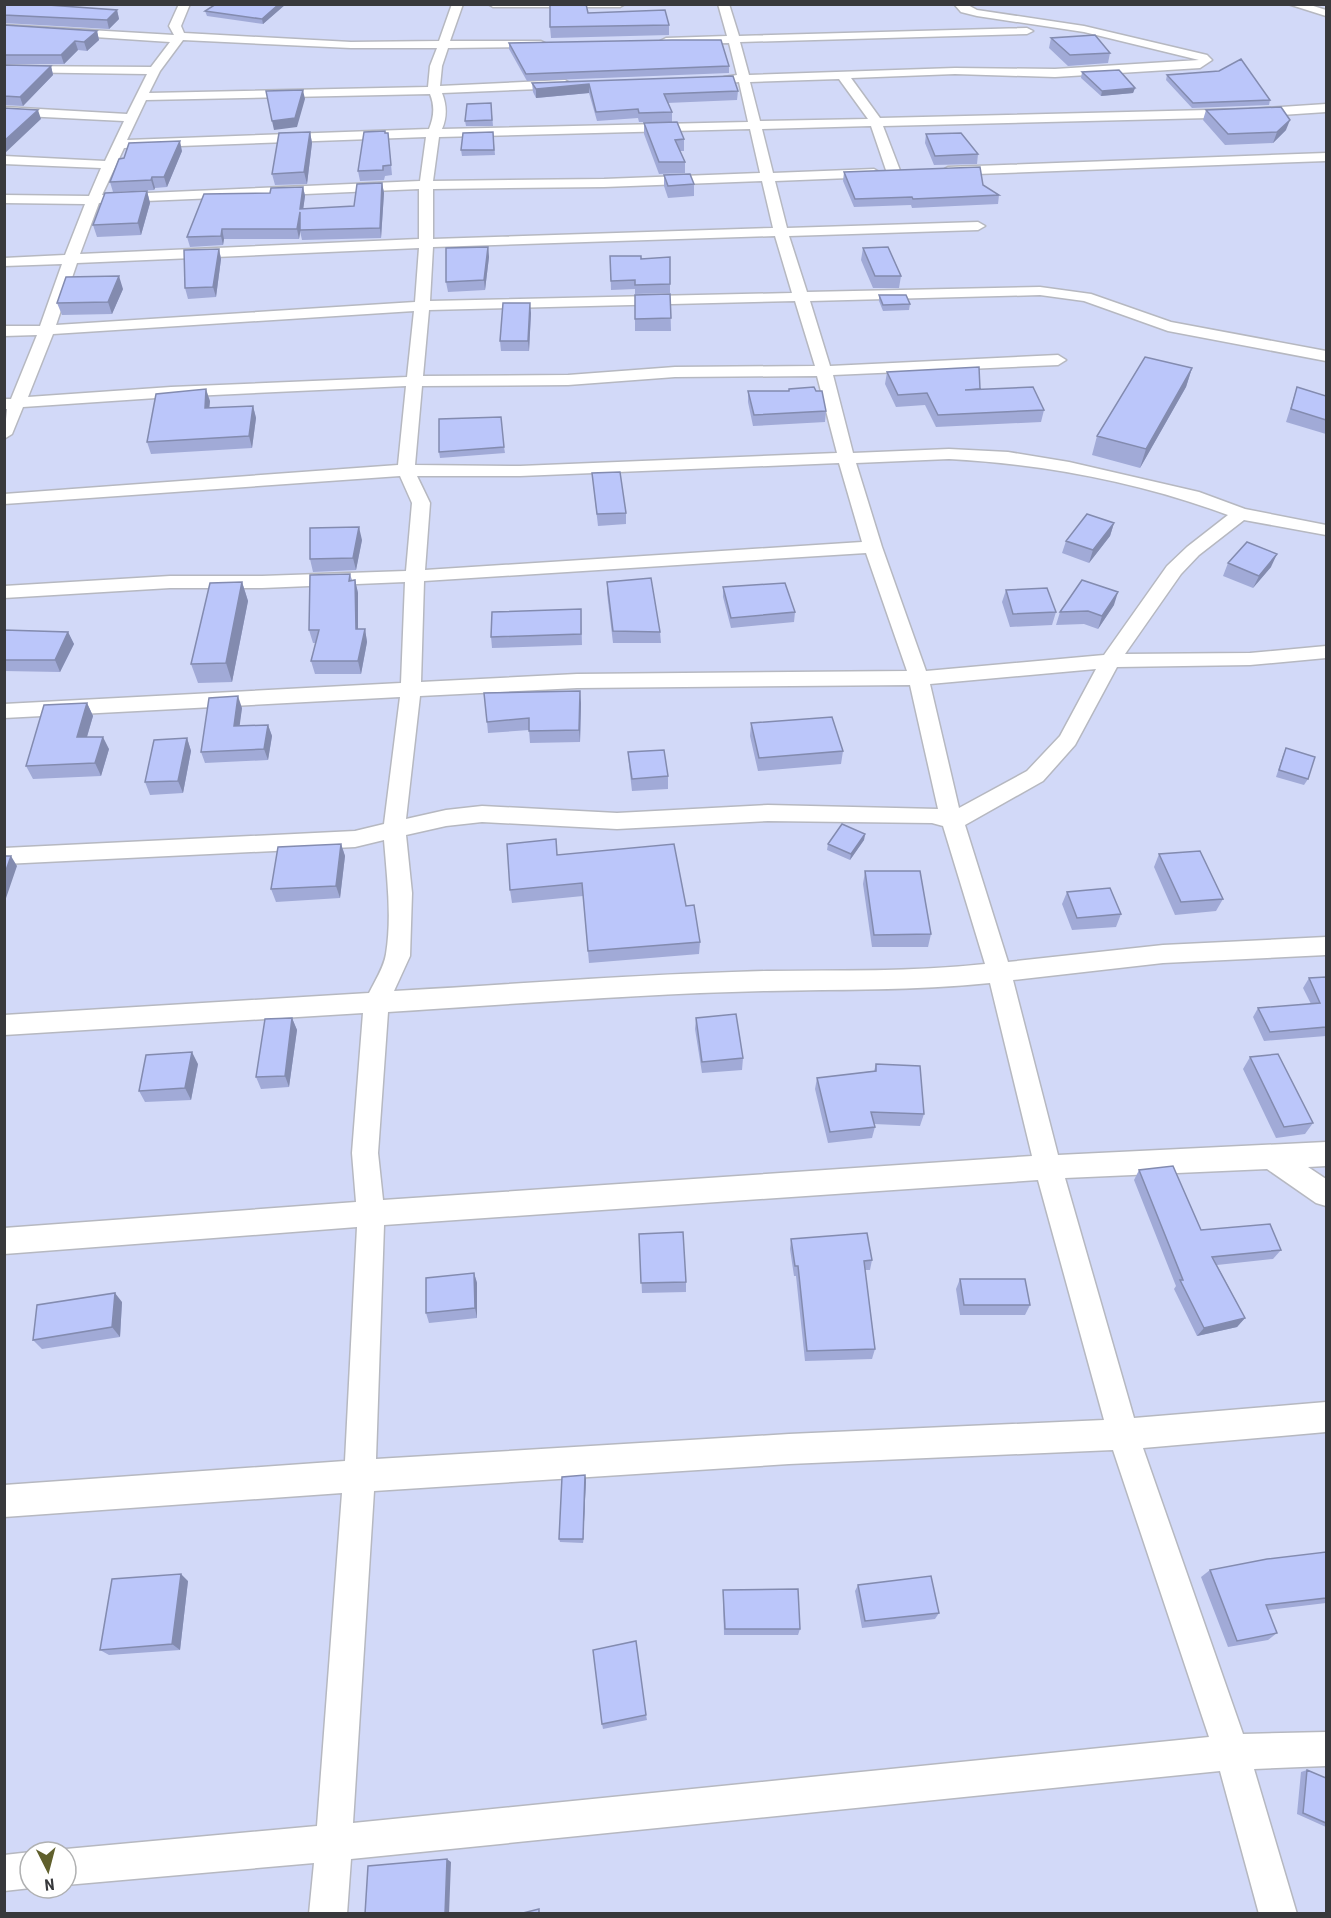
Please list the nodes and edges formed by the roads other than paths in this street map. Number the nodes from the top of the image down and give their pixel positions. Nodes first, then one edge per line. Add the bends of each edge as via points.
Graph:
1 (185, 4) edge
2 (458, 4) edge
3 (493, 4) edge
4 (620, 4) edge
5 (723, 4) edge
6 (959, 4) edge
7 (1293, 4) edge
8 (1326, 13) edge
9 (4, 28) edge
10 (1083, 29) junction
11 (179, 37) junction
12 (734, 39) junction
13 (651, 41) edge
14 (443, 43) junction
15 (549, 44) edge
16 (4, 69) edge
17 (154, 71) junction
18 (843, 76) junction
19 (742, 79) junction
20 (718, 80) edge
21 (574, 84) edge
22 (434, 89) junction
23 (141, 97) junction
24 (1326, 108) edge
25 (4, 111) edge
26 (130, 118) junction
27 (876, 122) junction
28 (754, 125) junction
29 (434, 133) junction
30 (120, 144) junction
31 (1326, 157) edge
32 (4, 160) edge
33 (109, 165) junction
34 (937, 171) edge
35 (768, 177) junction
36 (426, 185) junction
37 (95, 198) junction
38 (4, 199) edge
39 (978, 225) dead end
40 (781, 232) junction
41 (426, 243) junction
42 (71, 260) junction
43 (4, 262) edge
44 (802, 298) junction
45 (422, 306) junction
46 (4, 330) edge
47 (47, 330) junction
48 (1326, 356) edge
49 (1058, 360) dead end
50 (824, 371) junction
51 (414, 381) junction
52 (11, 404) edge
53 (4, 434) edge
54 (846, 457) junction
55 (406, 470) junction
56 (4, 499) edge
57 (1241, 514) junction
58 (1326, 530) edge
59 (873, 547) junction
60 (415, 576) junction
61 (4, 592) edge
62 (1326, 652) edge
63 (1110, 661) junction
64 (919, 678) junction
65 (411, 688) junction
66 (4, 711) edge
67 (954, 821) junction
68 (394, 831) junction
69 (4, 856) edge
70 (1326, 946) edge
71 (999, 972) junction
72 (378, 1001) junction
73 (4, 1025) edge
74 (1326, 1154) edge
75 (1272, 1157) junction
76 (1048, 1167) junction
77 (1326, 1194) edge
78 (371, 1213) junction
79 (4, 1241) edge
80 (1326, 1417) edge
81 (1123, 1434) junction
82 (358, 1476) junction
83 (4, 1501) edge
84 (1326, 1749) edge
85 (1232, 1752) junction
86 (332, 1843) junction
87 (78, 1866) edge
88 (328, 1914) edge
89 (1278, 1914) edge

1 - 11 street via 175,26
2 - 14 street
3 - 4 street
5 - 12 street
6 - 10 street via 977,13
7 - 8 street
9 - 11 street
10 - 12 street
10 - 18 street via 1206,60 1200,65 1096,71
11 - 14 street via 361,45
11 - 17 street
12 - 13 street
12 - 19 street
14 - 15 street
14 - 22 street
16 - 17 street
17 - 23 street
18 - 19 street
18 - 27 street
19 - 20 street
19 - 28 street
21 - 22 street
22 - 23 street
22 - 29 street via 440,118
23 - 26 street
24 - 27 street
25 - 26 street
26 - 30 street
27 - 28 street
27 - 35 street via 899,173
28 - 29 street
28 - 35 street
29 - 30 street
29 - 36 street
30 - 33 street
31 - 34 street
32 - 33 street
33 - 37 street
35 - 36 street
35 - 40 street
36 - 37 street
36 - 41 street
37 - 38 street
37 - 42 street
39 - 40 street
40 - 41 street
40 - 44 street
41 - 42 street
41 - 45 street
42 - 43 street
42 - 47 street
44 - 45 street
44 - 48 street via 1064,293 1168,326
44 - 50 street
45 - 47 street
45 - 51 street
46 - 47 street
47 - 52 street
49 - 50 street
50 - 51 street
50 - 54 street
51 - 52 street
51 - 55 street
52 - 53 street
54 - 55 street via 510,471
54 - 57 street via 1008,457 1136,481
54 - 59 street
55 - 56 street
55 - 60 street via 421,503
57 - 58 street
57 - 63 street via 1193,550 1174,570
59 - 60 street
59 - 64 street
60 - 61 street via 170,582
60 - 65 street
62 - 63 street via 1250,659
63 - 64 street
63 - 67 street via 1068,740 1035,776
64 - 65 street via 605,680
64 - 67 street via 942,787
65 - 66 street
65 - 68 street
67 - 68 street via 932,815 768,813 617,821 482,814
67 - 71 street
68 - 69 street via 309,843
68 - 72 street via 400,892 398,956
70 - 71 street via 1163,954
71 - 72 street
71 - 76 street
72 - 73 street
72 - 78 street via 365,1153
74 - 75 street
75 - 76 street
75 - 77 street
76 - 78 street
76 - 81 street
78 - 79 street
78 - 82 street
80 - 81 street
81 - 82 street via 789,1449
81 - 85 street
82 - 83 street
82 - 86 street
84 - 85 street
85 - 86 street
85 - 89 street
86 - 87 street
86 - 88 street

